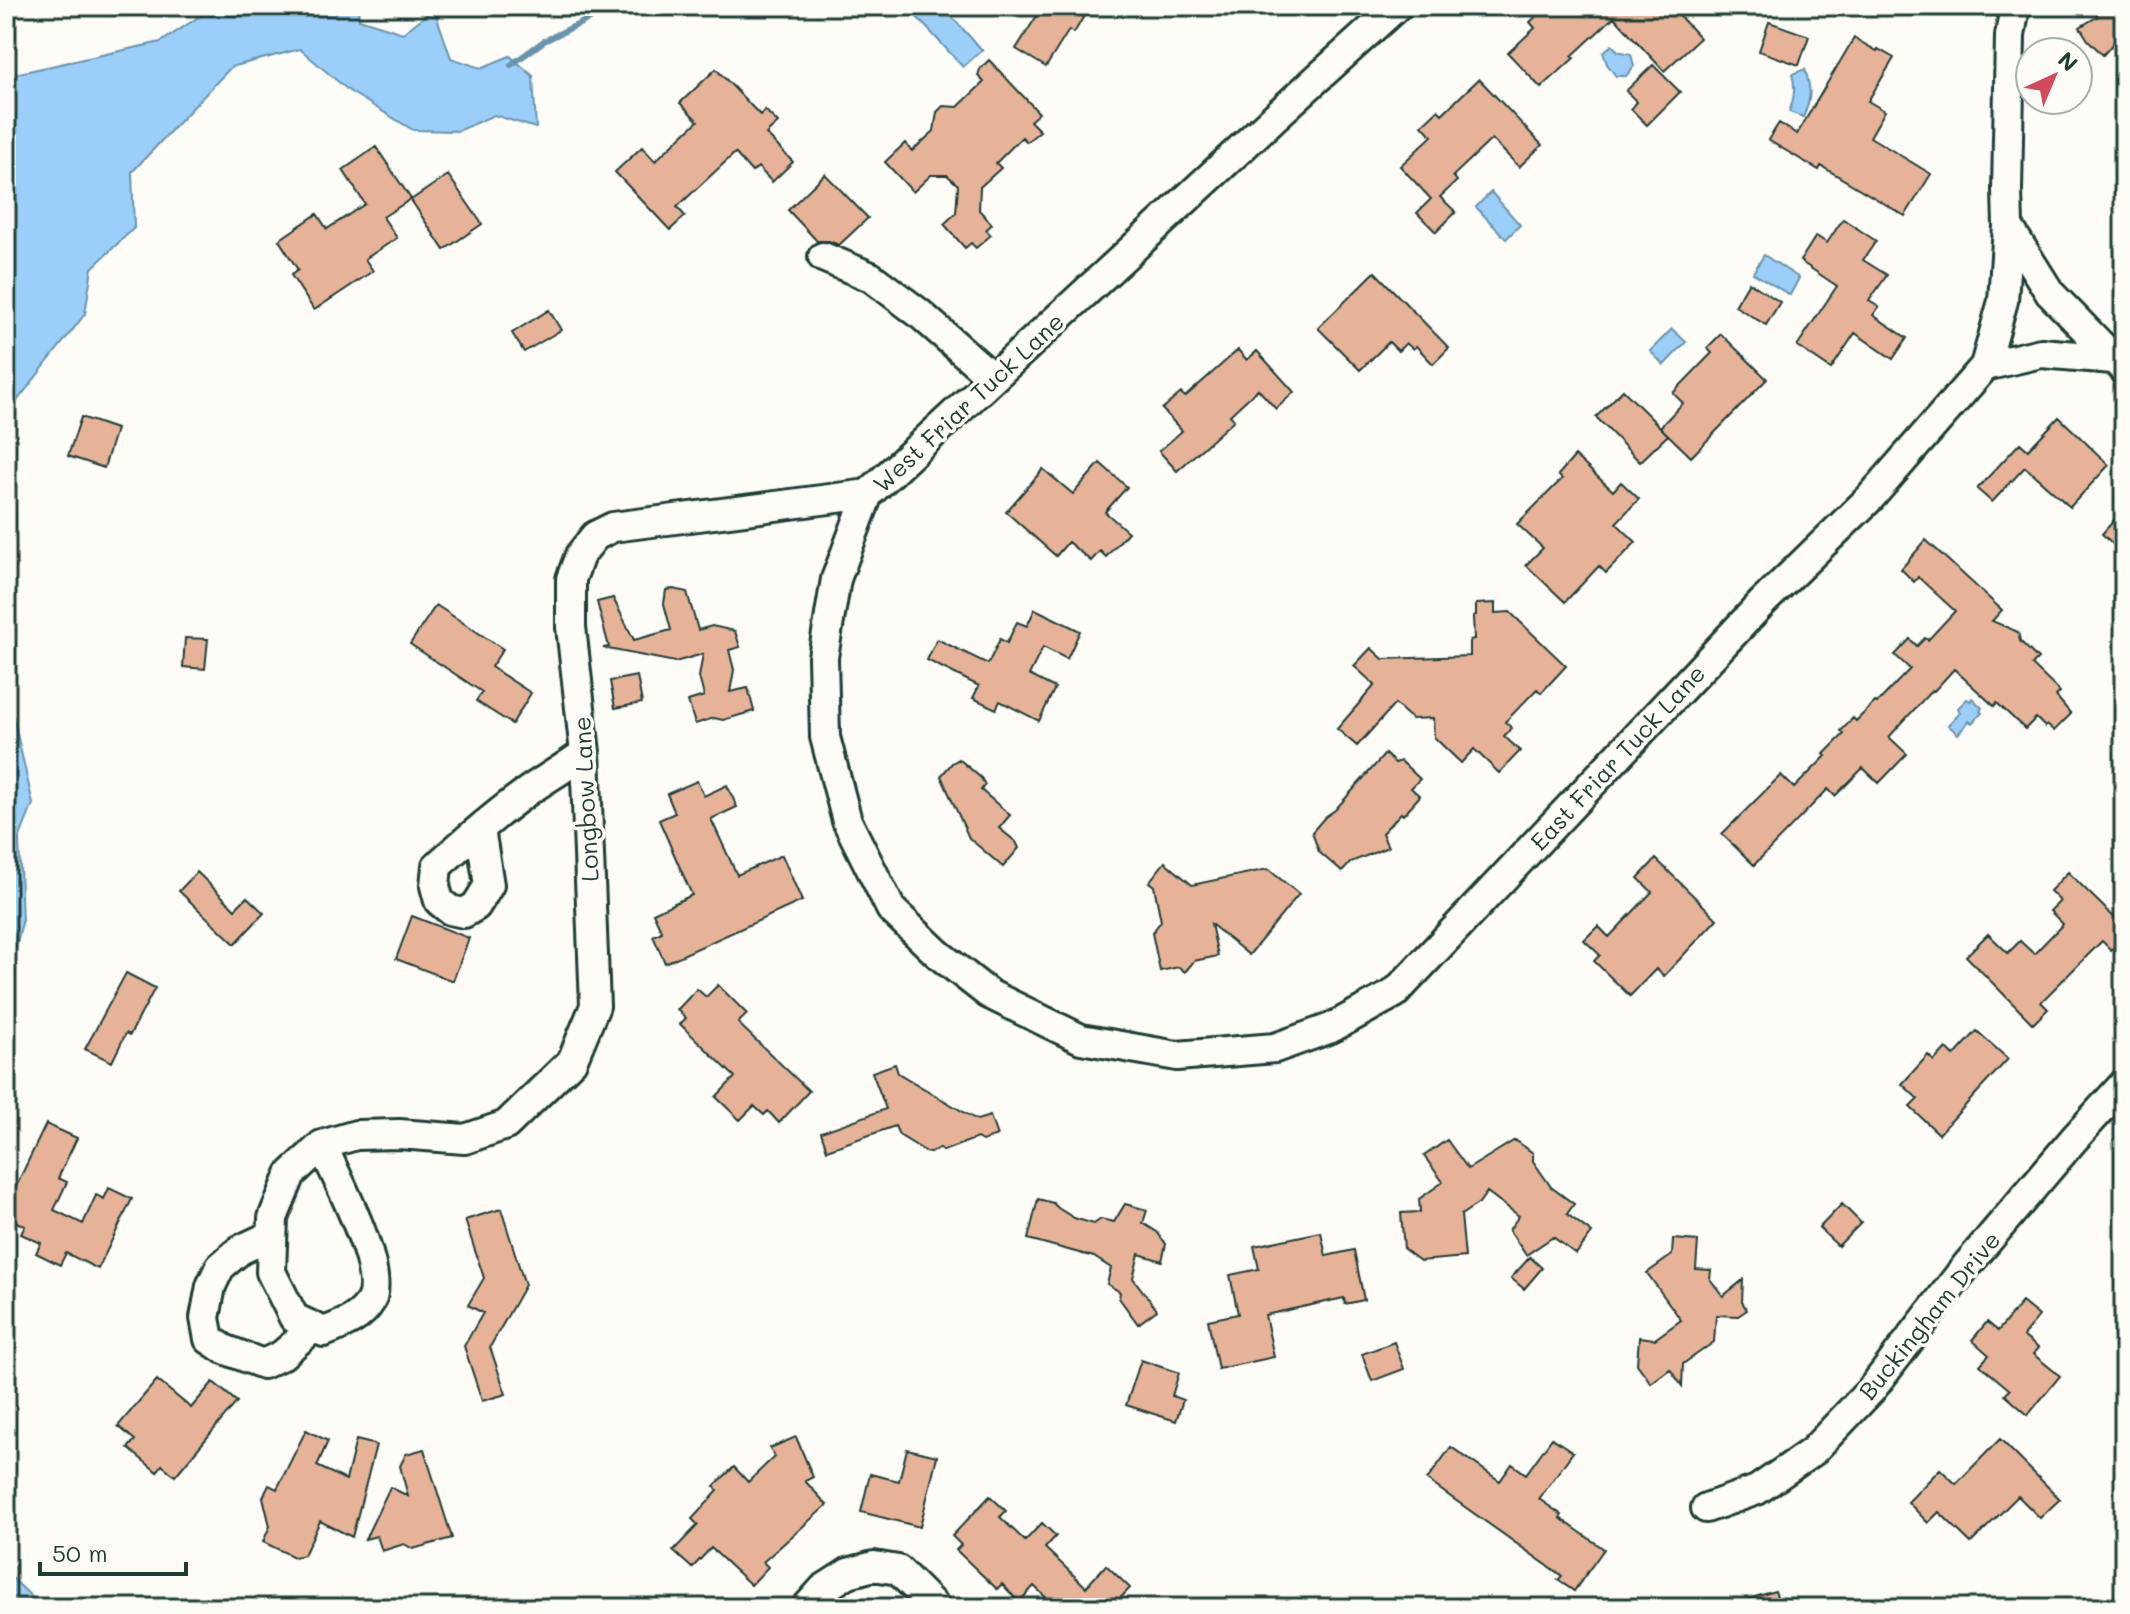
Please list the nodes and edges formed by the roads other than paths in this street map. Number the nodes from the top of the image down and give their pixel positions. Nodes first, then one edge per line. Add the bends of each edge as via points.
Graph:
1 (1397, 6) edge
2 (2015, 6) edge
3 (2008, 226) junction
4 (823, 257) dead end
5 (2119, 364) edge
6 (1985, 366) junction
7 (993, 378) junction
8 (868, 494) junction
9 (585, 753) junction
10 (480, 829) dead end
11 (1056, 1027) joint
12 (2124, 1084) edge
13 (322, 1145) junction
14 (272, 1235) junction
15 (314, 1327) junction
16 (1706, 1508) dead end
17 (806, 1608) edge
18 (936, 1608) edge

1 - 7 street, West Friar Tuck Lane
2 - 3 street, East Friar Tuck Lane via 2010,36
3 - 5 street via 2050,293
3 - 6 street, East Friar Tuck Lane via 2003,301
4 - 7 street via 871,277
5 - 6 street via 2041,353
6 - 11 street, East Friar Tuck Lane via 1870,498 1752,614 1395,993 1331,1028 1275,1048 1177,1056 1081,1039
7 - 8 street, West Friar Tuck Lane
8 - 9 street, Longbow Lane via 613,527 595,536 571,579
8 - 11 street, West Friar Tuck Lane via 836,579 823,657 825,737 847,821 891,909 989,994
9 - 10 street
9 - 13 street, Longbow Lane via 595,1006 572,1061 506,1125 465,1139 356,1135
12 - 16 street, Buckingham Drive via 1967,1265 1871,1390 1818,1446 1757,1490
13 - 14 street, Longbow Lane via 291,1174 273,1218
13 - 15 street via 369,1251 375,1282 371,1301 356,1318 324,1332
14 - 15 street, Longbow Lane via 271,1272 294,1318
14 - 15 street via 220,1267 205,1318 209,1339 263,1364
17 - 18 street via 848,1573 874,1566 898,1570

